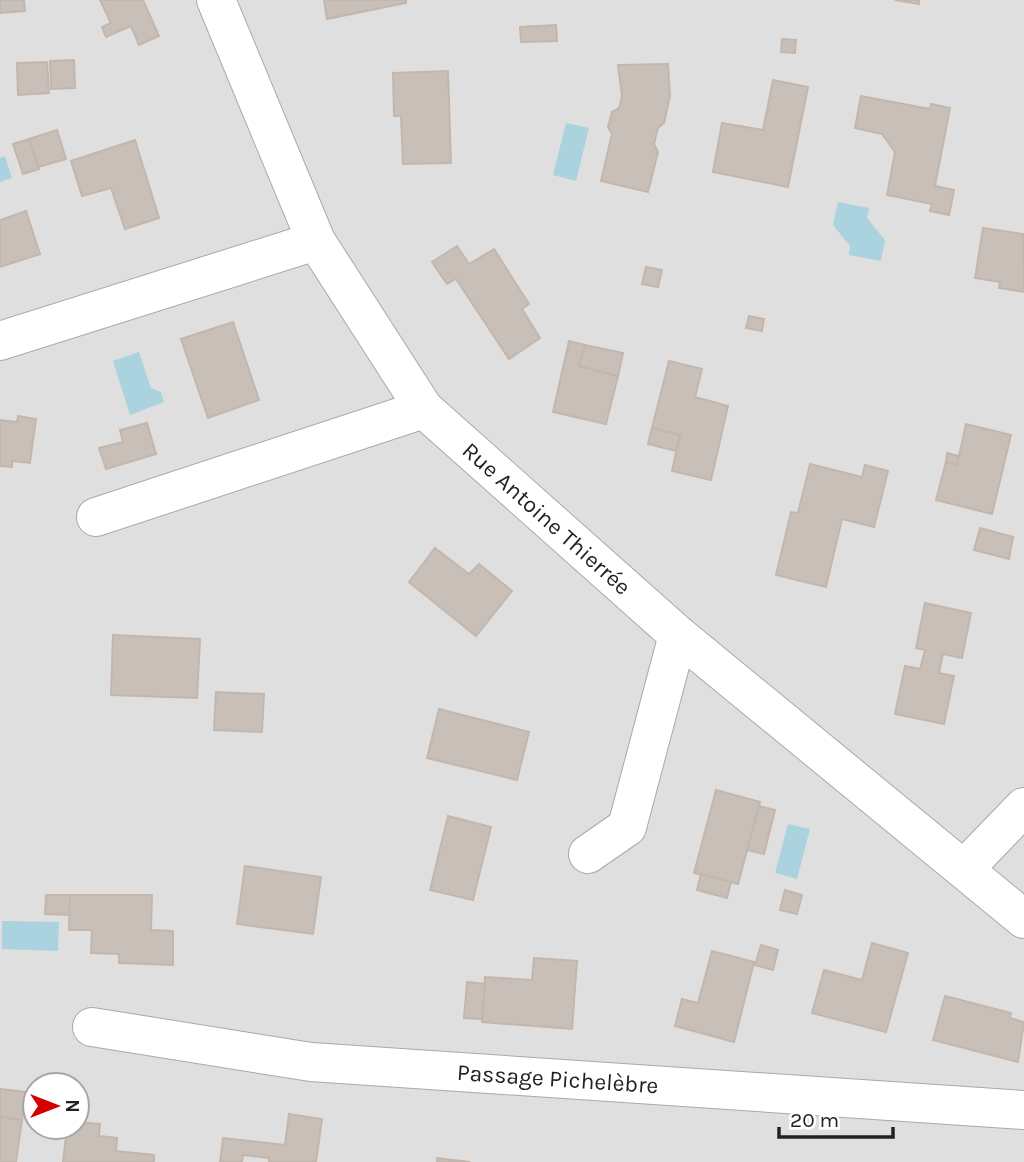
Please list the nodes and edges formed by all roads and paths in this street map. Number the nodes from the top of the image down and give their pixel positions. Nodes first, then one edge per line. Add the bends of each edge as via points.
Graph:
1 (216, 0) edge
2 (316, 241) junction
3 (0, 341) edge
4 (424, 409) junction
5 (96, 517) dead end
6 (678, 635) junction
7 (1024, 807) edge
8 (588, 854) dead end
9 (964, 869) junction
10 (1024, 919) edge
11 (92, 1027) dead end
12 (1024, 1110) edge

1 - 2 street, Rue Antoine Thierrée
2 - 3 street
2 - 4 street, Rue Antoine Thierrée
4 - 5 street
4 - 6 street, Rue Antoine Thierrée
6 - 8 street via 627,827
6 - 9 street, Rue Antoine Thierrée
7 - 9 street
9 - 10 street, Rue Antoine Thierrée
11 - 12 street, Passage Pichelèbre via 311,1062

